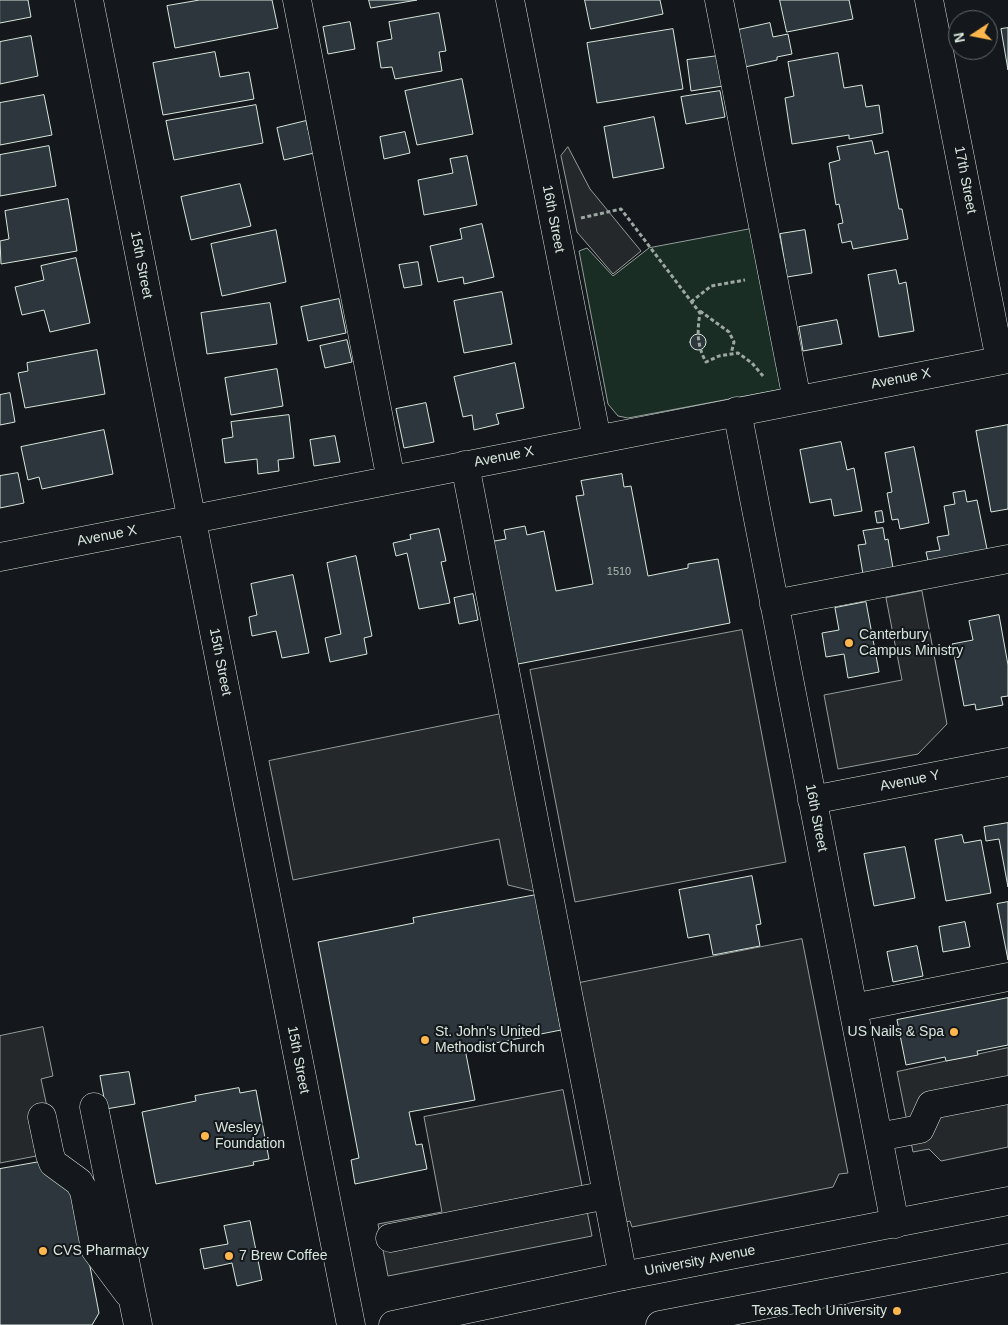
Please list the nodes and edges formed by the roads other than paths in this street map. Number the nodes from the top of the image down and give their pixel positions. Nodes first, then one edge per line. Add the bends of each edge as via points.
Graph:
1 (89, 0) edge
2 (298, 0) edge
3 (510, 0) edge
4 (719, 0) edge
5 (930, 0) edge
6 (1004, 359) edge
7 (790, 401) junction
8 (737, 411) junction
9 (596, 439) junction
10 (465, 465) junction
11 (391, 480) junction
12 (192, 519) junction
13 (0, 557) edge
14 (1008, 559) edge
15 (774, 604) junction
16 (1008, 762) edge
17 (812, 800) junction
18 (1008, 976) edge
19 (853, 1008) junction
20 (1008, 1090) edge
21 (94, 1107) dead end
22 (42, 1117) dead end
23 (878, 1137) junction
24 (607, 1196) junction
25 (1008, 1201) edge
26 (896, 1224) junction
27 (390, 1238) dead end
28 (1008, 1258) edge
29 (622, 1276) junction
30 (136, 1313) edge
31 (351, 1325) edge
32 (394, 1325) edge
33 (660, 1325) edge

1 - 12 street, 15th Street
2 - 11 street
3 - 9 street, 16th Street
4 - 7 street via 773,275
5 - 6 street, 17th Street
6 - 7 street, Avenue X
7 - 8 street, Avenue X
8 - 9 street, Avenue X
8 - 15 street, 16th Street
9 - 10 street, Avenue X
10 - 11 street, Avenue X
10 - 24 street
11 - 12 street, Avenue X
12 - 13 street, Avenue X
12 - 31 street, 15th Street
14 - 15 street
15 - 17 street, 16th Street
16 - 17 street, Avenue Y
17 - 19 street, 16th Street
18 - 19 street
19 - 23 street, 16th Street
20 - 23 street via 930,1105 920,1129
21 - 30 street
22 - 30 street via 53,1163 79,1182 84,1191 95,1249
23 - 26 street, 16th Street
24 - 27 street
24 - 29 street
25 - 26 street, University Avenue
26 - 29 street, University Avenue
28 - 33 street
29 - 32 street, University Avenue

